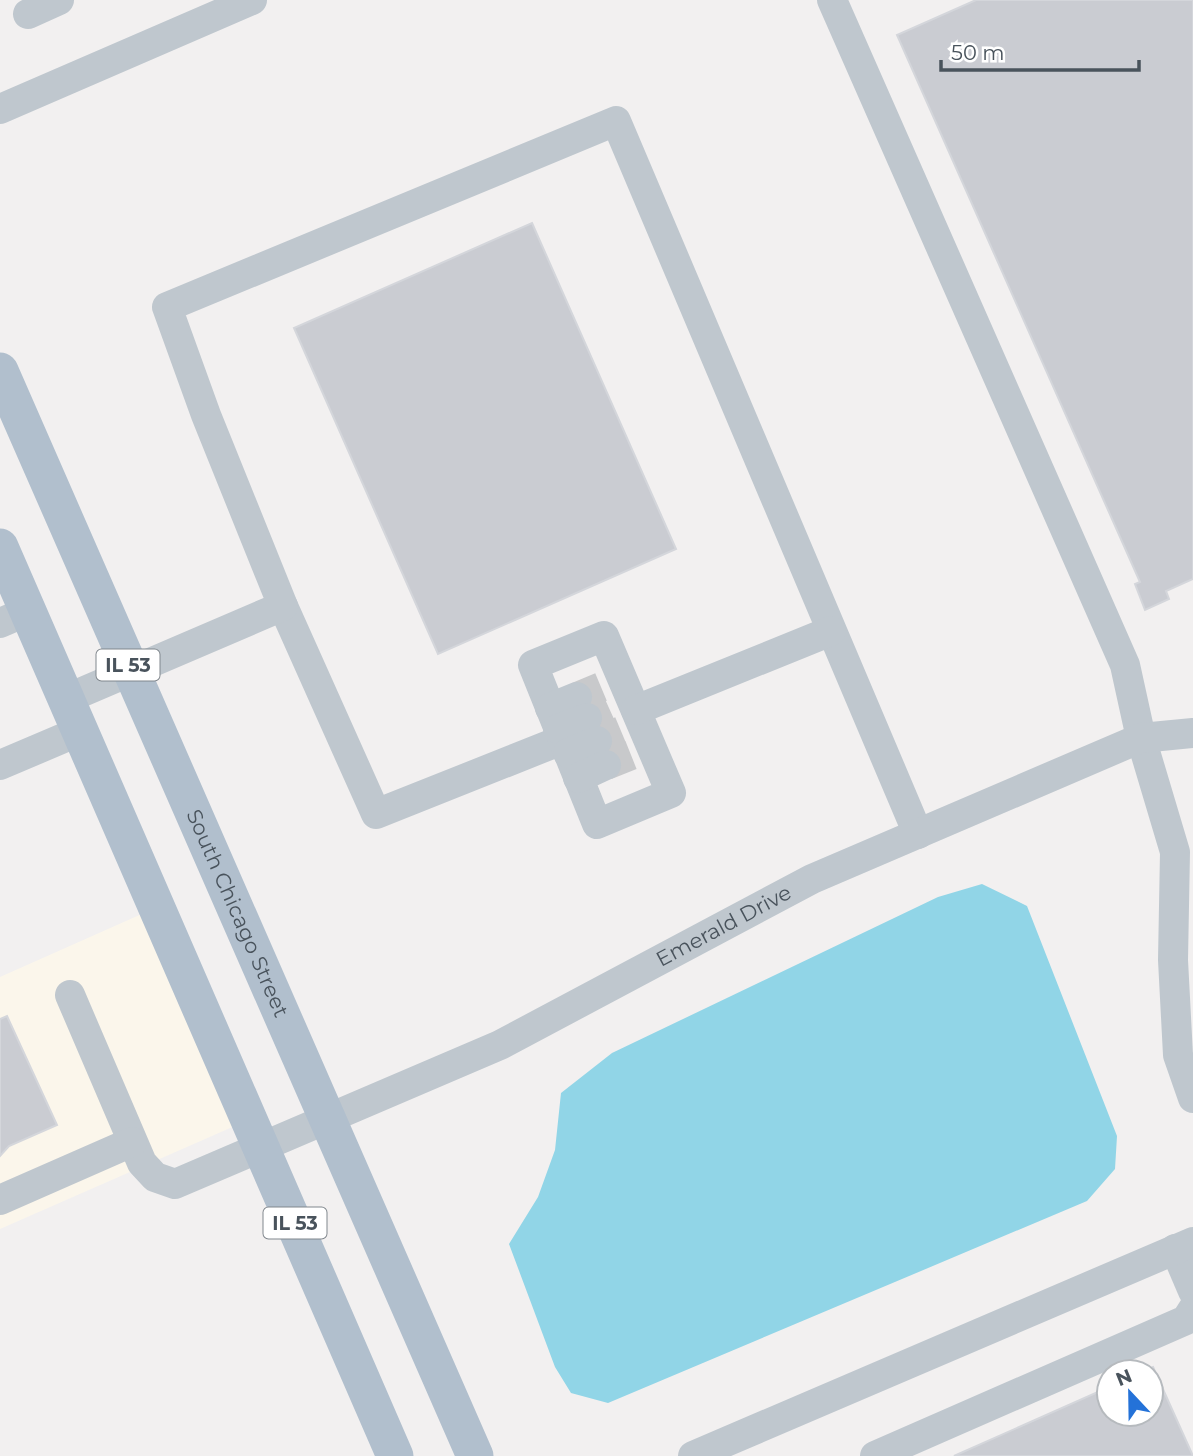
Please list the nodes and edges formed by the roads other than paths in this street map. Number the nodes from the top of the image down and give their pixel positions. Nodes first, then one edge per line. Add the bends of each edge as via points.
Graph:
1 (59, 0) edge
2 (252, 0) edge
3 (837, 2) edge
4 (28, 14) dead end
5 (0, 109) edge
6 (0, 371) edge
7 (0, 547) edge
8 (283, 606) junction
9 (14, 617) edge
10 (831, 631) junction
11 (131, 671) junction
12 (73, 715) junction
13 (1193, 733) edge
14 (1141, 738) junction
15 (0, 765) edge
16 (918, 834) junction
17 (70, 995) dead end
18 (1193, 1098) edge
19 (327, 1119) junction
20 (132, 1142) junction
21 (262, 1147) junction
22 (0, 1200) edge
23 (1184, 1246) edge
24 (1193, 1291) edge
25 (1193, 1309) edge
26 (395, 1456) edge
27 (475, 1456) edge
28 (693, 1456) edge
29 (874, 1456) edge

1 - 4 street
2 - 5 street
3 - 14 street via 1125,665
6 - 11 main road, South Chicago Street / IL 53
7 - 9 main road, IL 53
8 - 10 street via 376,814
8 - 10 street via 167,307 616,121
8 - 11 street
9 - 12 main road, IL 53
10 - 16 street
11 - 12 street
11 - 19 main road, South Chicago Street / IL 53
12 - 15 street
12 - 21 main road, IL 53
13 - 14 street, Emerald Drive
14 - 16 street, Emerald Drive
14 - 18 street via 1175,852 1173,960 1178,1055
16 - 19 street, Emerald Drive via 811,879 500,1045
17 - 20 street, Emerald Drive
19 - 21 street, Emerald Drive
19 - 27 main road, South Chicago Street / IL 53
20 - 21 street, Emerald Drive via 155,1177 175,1184
20 - 22 street
21 - 26 main road, IL 53
23 - 24 street
23 - 28 street
25 - 29 street via 1186,1320

